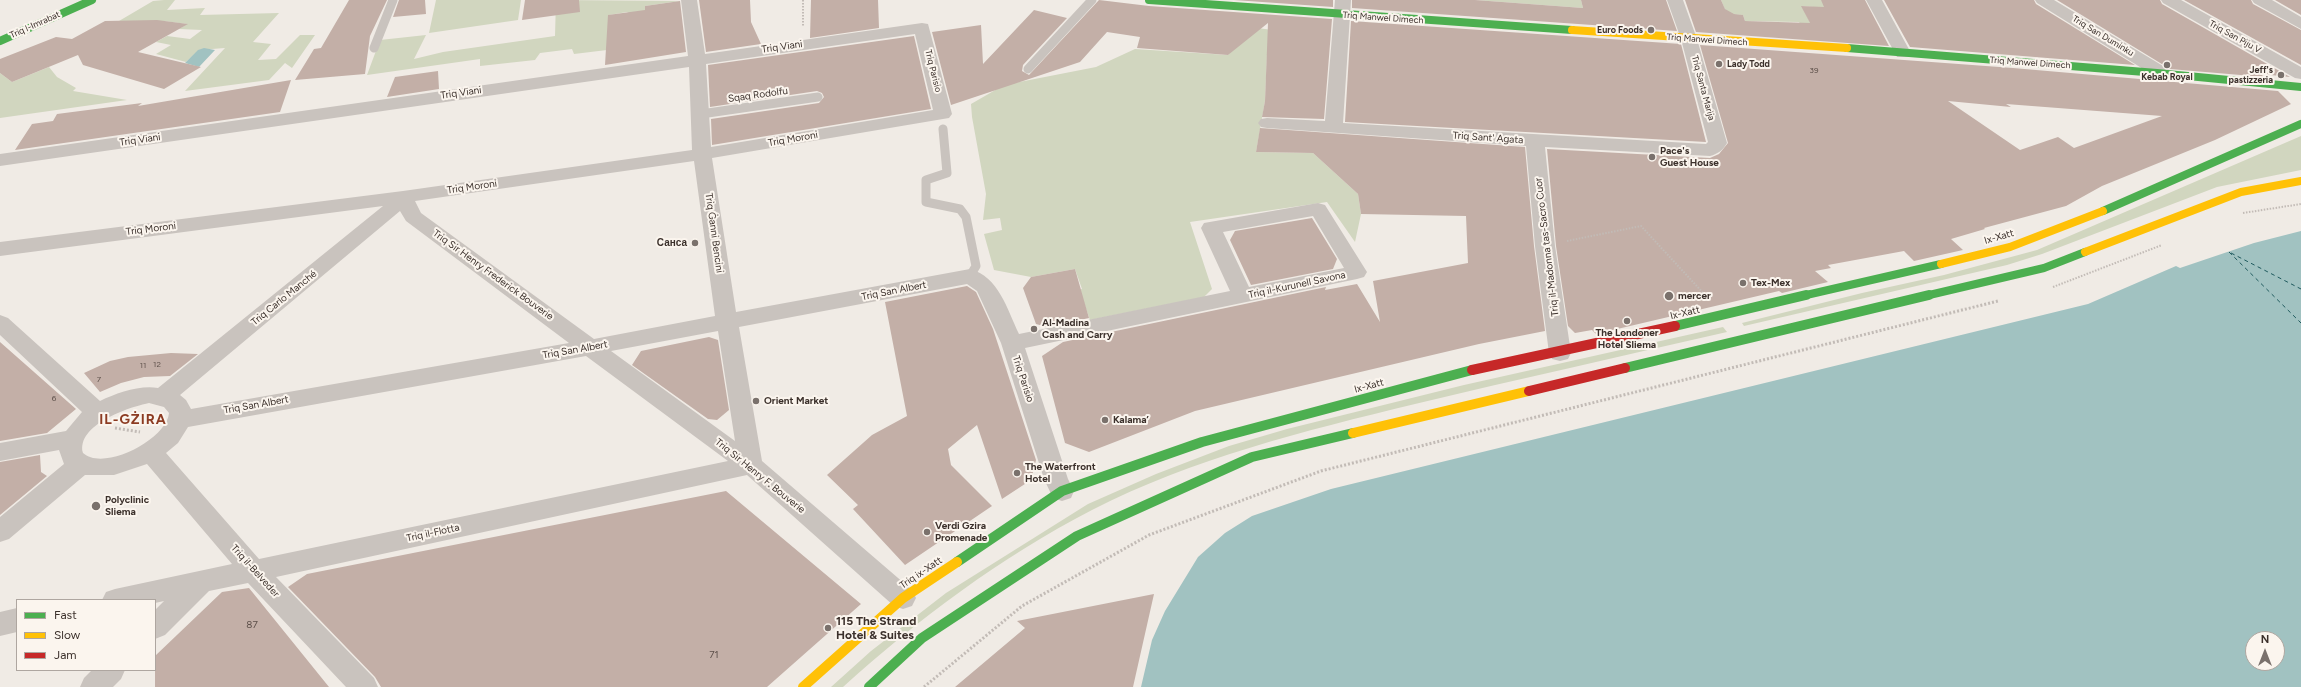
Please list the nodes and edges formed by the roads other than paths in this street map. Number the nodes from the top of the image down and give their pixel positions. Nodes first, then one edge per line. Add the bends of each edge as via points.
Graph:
1 (92, 0) edge
2 (393, 0) edge
3 (689, 0) edge
4 (1092, 0) edge
5 (1149, 0) edge
6 (1675, 0) edge
7 (1874, 0) edge
8 (2043, 0) edge
9 (2169, 0) edge
10 (2260, 0) edge
11 (1221, 3) edge
12 (1342, 8) edge
13 (2301, 24) edge
14 (922, 28) joint
15 (1689, 39) junction
16 (0, 41) edge
17 (374, 48) dead end
18 (1903, 53) junction
19 (696, 59) junction
20 (1028, 69) dead end
21 (2162, 73) junction
22 (2301, 74) edge
23 (2264, 83) junction
24 (2301, 87) edge
25 (818, 97) dead end
26 (2301, 97) edge
27 (700, 114) junction
28 (943, 122) junction
29 (1267, 123) dead end
30 (2301, 124) edge
31 (1334, 128) junction
32 (1535, 141) junction
33 (1710, 150) joint
34 (702, 154) junction
35 (0, 160) edge
36 (2301, 181) edge
37 (403, 197) junction
38 (0, 249) edge
39 (970, 276) junction
40 (1243, 296) junction
41 (727, 322) junction
42 (0, 323) edge
43 (1012, 344) junction
44 (591, 347) junction
45 (1560, 353) junction
46 (163, 396) junction
47 (84, 425) junction
48 (175, 428) junction
49 (0, 452) edge
50 (151, 452) junction
51 (80, 465) junction
52 (751, 465) junction
53 (1062, 491) junction
54 (0, 532) edge
55 (254, 571) junction
56 (201, 582) junction
57 (903, 598) junction
58 (120, 599) edge
59 (16, 620) edge
60 (0, 624) edge
61 (156, 626) edge
62 (110, 671) edge
63 (94, 687) edge
64 (364, 687) edge
65 (803, 687) edge
66 (869, 687) edge

1 - 16 main road, Triq l-Imrabat
2 - 17 lane
3 - 19 street, Triq Ġanni Bencini
4 - 20 lane
5 - 11 main road, Triq Manwel Dimech
6 - 15 street, Triq Santa Marija
7 - 18 street
8 - 21 street, Triq San Duminku
9 - 22 street, Triq San Piju V
10 - 13 street
11 - 12 main road, Triq Manwel Dimech
12 - 15 main road, Triq Manwel Dimech
12 - 31 street
14 - 19 street, Triq Viani
14 - 28 street, Triq Parisio
15 - 18 main road, Triq Manwel Dimech
15 - 33 street, Triq Santa Marija via 1718,143
18 - 21 main road, Triq Manwel Dimech
19 - 27 street, Triq Ġanni Bencini
19 - 35 street, Triq Viani
21 - 23 main road, Triq Manwel Dimech
23 - 24 main road
23 - 26 main road via 2291,91
25 - 27 lane, Sqaq Rodolfu
27 - 34 street, Triq Ġanni Bencini
28 - 34 street, Triq Moroni
28 - 39 lane via 947,173 926,180 926,202 960,209 966,217 976,266
29 - 31 street, Triq Sant' Agata
30 - 45 main road, Ix-Xatt via 2113,207 2010,247
31 - 32 street, Triq Sant' Agata
32 - 33 street, Triq Sant' Agata
32 - 45 street, Triq il-Madonna tas-Sacro Cuor via 1545,246
34 - 37 street, Triq Moroni
34 - 41 street, Triq Ġanni Bencini
36 - 66 main road via 2241,192 2044,268 1252,457 1077,536 922,638
37 - 38 street, Triq Moroni
37 - 44 street, Triq Sir Henry Frederick Bouverie via 413,217
37 - 46 street, Triq Carlo Manché via 383,217
39 - 41 street, Triq San Albert
39 - 43 street, Triq Parisio via 986,287
40 - 40 street, Triq il-Kurunell Savona via 1289,287 1357,272 1318,209 1211,228
40 - 43 street, Triq il-Kurunell Savona
41 - 44 street, Triq San Albert
41 - 52 street, Triq Ġanni Bencini
42 - 47 street
43 - 53 street, Triq Parisio
44 - 48 street, Triq San Albert
44 - 52 street, Triq Sir Henry F. Bouverie
45 - 53 main road, Ix-Xatt via 1478,369 1202,442
46 - 47 street via 132,398
46 - 48 street via 174,401 180,409
47 - 49 street
47 - 51 street via 69,450 72,459
48 - 50 street
50 - 51 street via 112,467 94,468
50 - 55 street, Triq il-Belveder
51 - 54 street
52 - 55 street, Triq il-Flotta
52 - 57 street, Triq Sir Henry F. Bouverie
53 - 57 main road, Triq ix-Xatt
55 - 56 street, Triq il-Flotta
55 - 64 street, Triq il-Belveder
56 - 58 street, Triq il-Flotta
56 - 61 street
57 - 65 main road, Triq ix-Xatt
59 - 60 street
62 - 63 street

